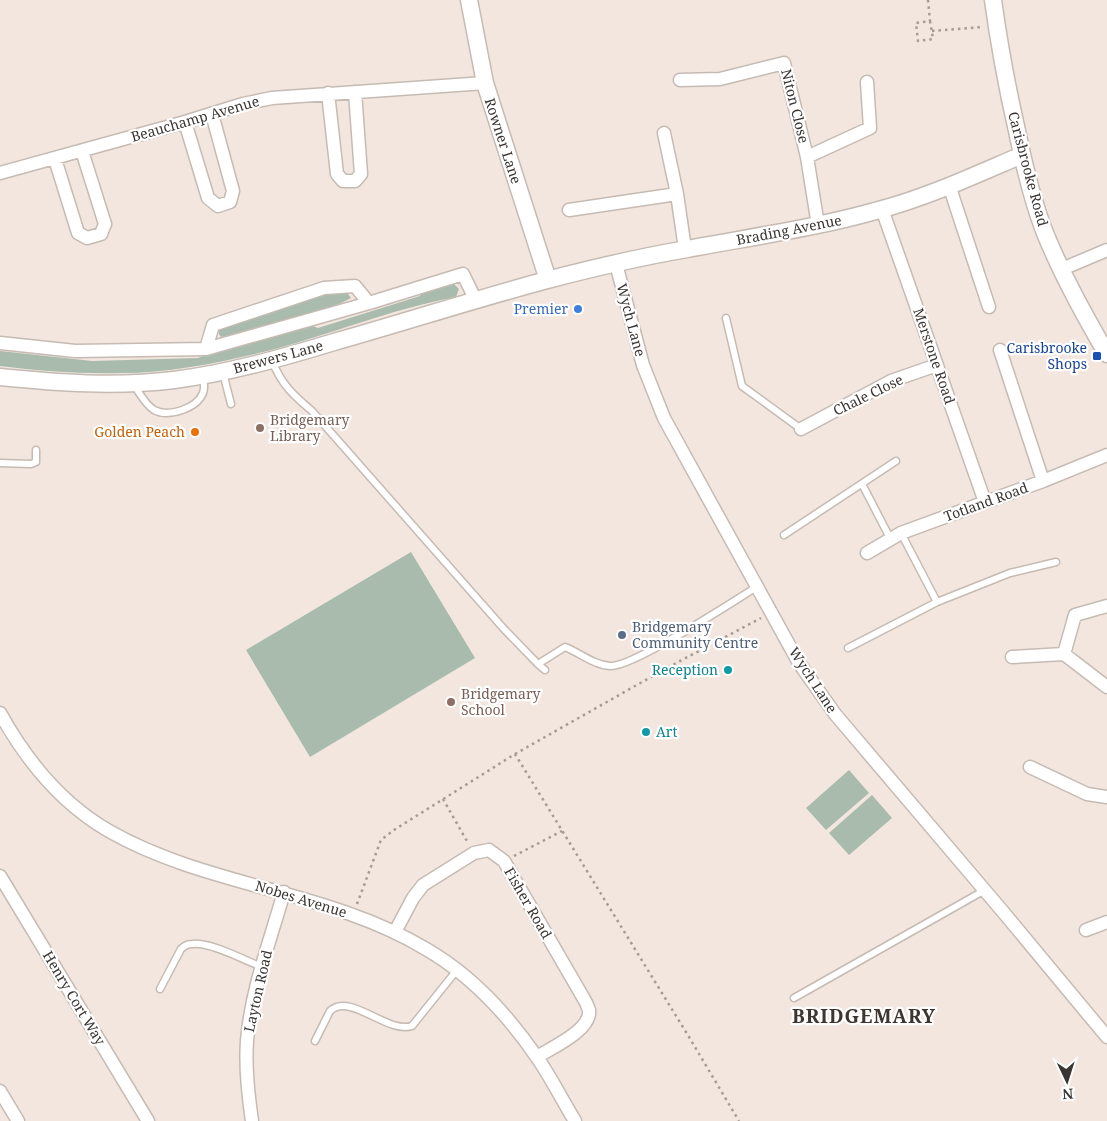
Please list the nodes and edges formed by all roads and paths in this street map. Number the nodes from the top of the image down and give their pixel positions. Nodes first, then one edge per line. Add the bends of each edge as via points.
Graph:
1 (469, 0) edge
2 (928, 0) edge
3 (993, 0) edge
4 (930, 21) junction
5 (996, 26) junction
6 (932, 31) junction
7 (680, 80) dead end
8 (867, 82) dead end
9 (485, 83) junction
10 (355, 92) junction
11 (328, 93) junction
12 (212, 114) junction
13 (185, 122) junction
14 (664, 133) dead end
15 (82, 151) junction
16 (1022, 155) junction
17 (807, 157) junction
18 (56, 159) junction
19 (0, 174) edge
20 (949, 185) junction
21 (677, 194) junction
22 (882, 209) junction
23 (569, 210) dead end
24 (818, 225) junction
25 (685, 249) junction
26 (1107, 250) edge
27 (616, 264) junction
28 (1062, 269) junction
29 (548, 280) junction
30 (476, 301) junction
31 (369, 303) junction
32 (989, 307) dead end
33 (726, 318) dead end
34 (0, 343) edge
35 (206, 349) junction
36 (1000, 350) dead end
37 (1107, 354) edge
38 (272, 360) junction
39 (937, 365) junction
40 (223, 372) junction
41 (203, 375) junction
42 (0, 378) edge
43 (133, 383) junction
44 (231, 404) dead end
45 (802, 429) joint
46 (36, 450) dead end
47 (1107, 455) edge
48 (896, 461) dead end
49 (0, 464) edge
50 (1043, 481) junction
51 (862, 484) junction
52 (985, 502) junction
53 (784, 535) dead end
54 (896, 536) junction
55 (867, 553) dead end
56 (1056, 562) dead end
57 (758, 586) junction
58 (937, 602) junction
59 (1107, 606) edge
60 (772, 612) junction
61 (848, 648) dead end
62 (1064, 654) junction
63 (1012, 657) dead end
64 (538, 664) junction
65 (544, 670) dead end
66 (1107, 687) edge
67 (0, 713) edge
68 (515, 754) junction
69 (1030, 767) dead end
70 (1107, 797) edge
71 (443, 799) junction
72 (562, 831) junction
73 (474, 853) junction
74 (504, 861) junction
75 (0, 876) edge
76 (985, 890) junction
77 (284, 892) junction
78 (353, 915) junction
79 (1107, 922) edge
80 (1086, 930) dead end
81 (395, 932) junction
82 (262, 967) junction
83 (457, 970) junction
84 (160, 989) dead end
85 (794, 998) dead end
86 (1107, 1037) edge
87 (315, 1041) dead end
88 (537, 1057) junction
89 (0, 1092) edge
90 (18, 1121) edge
91 (148, 1121) edge
92 (252, 1121) edge
93 (575, 1121) edge
94 (739, 1121) edge

1 - 9 street, Rowner Lane
2 - 4 path
3 - 5 street, Carisbrooke Road
4 - 6 path
4 - 6 path via 916,22 918,41 932,39
5 - 6 path
5 - 16 street, Carisbrooke Road
7 - 17 street, Niton Close via 720,79 784,63
8 - 17 street via 870,128
9 - 10 street, Beauchamp Avenue
9 - 29 street, Rowner Lane
10 - 11 street, Beauchamp Avenue
10 - 11 street via 360,174 355,181 343,181 337,174
11 - 12 street, Beauchamp Avenue via 272,98
12 - 13 street, Beauchamp Avenue
12 - 13 street via 233,191 230,202 218,206 208,198
13 - 15 street, Beauchamp Avenue
14 - 21 street
15 - 18 street, Beauchamp Avenue
15 - 18 street via 105,224 101,234 87,238 78,232
16 - 20 street, Brading Avenue
16 - 28 street, Carisbrooke Road via 1033,198
17 - 24 street, Niton Close
18 - 19 street, Beauchamp Avenue
20 - 22 street, Brading Avenue
20 - 32 street
21 - 23 street
21 - 25 street
22 - 24 street, Brading Avenue
22 - 39 street, Merstone Road
24 - 25 street, Brading Avenue
25 - 27 street, Brading Avenue
26 - 28 street
27 - 29 street, Brading Avenue
27 - 57 street, Wych Lane via 643,365 664,418
28 - 37 street, Carisbrooke Road
29 - 30 street, Brewers Lane
30 - 31 street via 463,274
30 - 38 street, Brewers Lane
31 - 35 street
31 - 35 street via 355,286 324,288 213,325
33 - 45 lane via 742,386
34 - 35 street via 75,351
36 - 50 street
38 - 40 street, Brewers Lane
38 - 64 lane via 286,388 318,418
39 - 45 street, Chale Close via 891,381
39 - 52 street, Merstone Road
40 - 41 street, Brewers Lane
40 - 44 lane
41 - 43 street, Brewers Lane
41 - 43 lane via 204,387 196,403 174,412 156,411
42 - 43 street, Brewers Lane via 66,384
46 - 49 lane via 36,462 31,464
47 - 50 street, Totland Road
48 - 51 lane
50 - 52 street, Totland Road
51 - 53 lane
51 - 54 lane
52 - 54 street, Totland Road
54 - 55 street, Totland Road
54 - 58 lane
56 - 58 lane via 1010,573
57 - 60 street, Wych Lane
57 - 64 lane via 698,624 626,663 611,667 565,647
58 - 61 lane
59 - 62 street via 1076,614
60 - 68 path
60 - 76 street, Wych Lane via 835,714
62 - 63 street
62 - 66 street
64 - 65 lane
67 - 77 street, Nobes Avenue via 30,761 52,785 78,810 108,830 188,866
68 - 71 path
68 - 72 path
69 - 70 street via 1088,794
71 - 73 path
71 - 78 path via 381,840
72 - 74 path
72 - 94 path
73 - 74 street, Fisher Road via 489,850
73 - 81 street via 423,885 412,898
74 - 88 street, Fisher Road via 589,1011 581,1030
75 - 91 street, Henry Cort Way
76 - 85 lane
76 - 86 street, Wych Lane
77 - 78 street, Nobes Avenue
77 - 82 street, Layton Road
78 - 81 street, Nobes Avenue
79 - 80 street
81 - 83 street, Nobes Avenue
82 - 84 lane via 225,952 186,945
82 - 92 street, Layton Road via 247,1041 246,1074
83 - 87 lane via 412,1026 402,1028 341,1005 330,1010
83 - 88 street, Nobes Avenue via 489,998
88 - 93 street, Nobes Avenue
89 - 90 street

